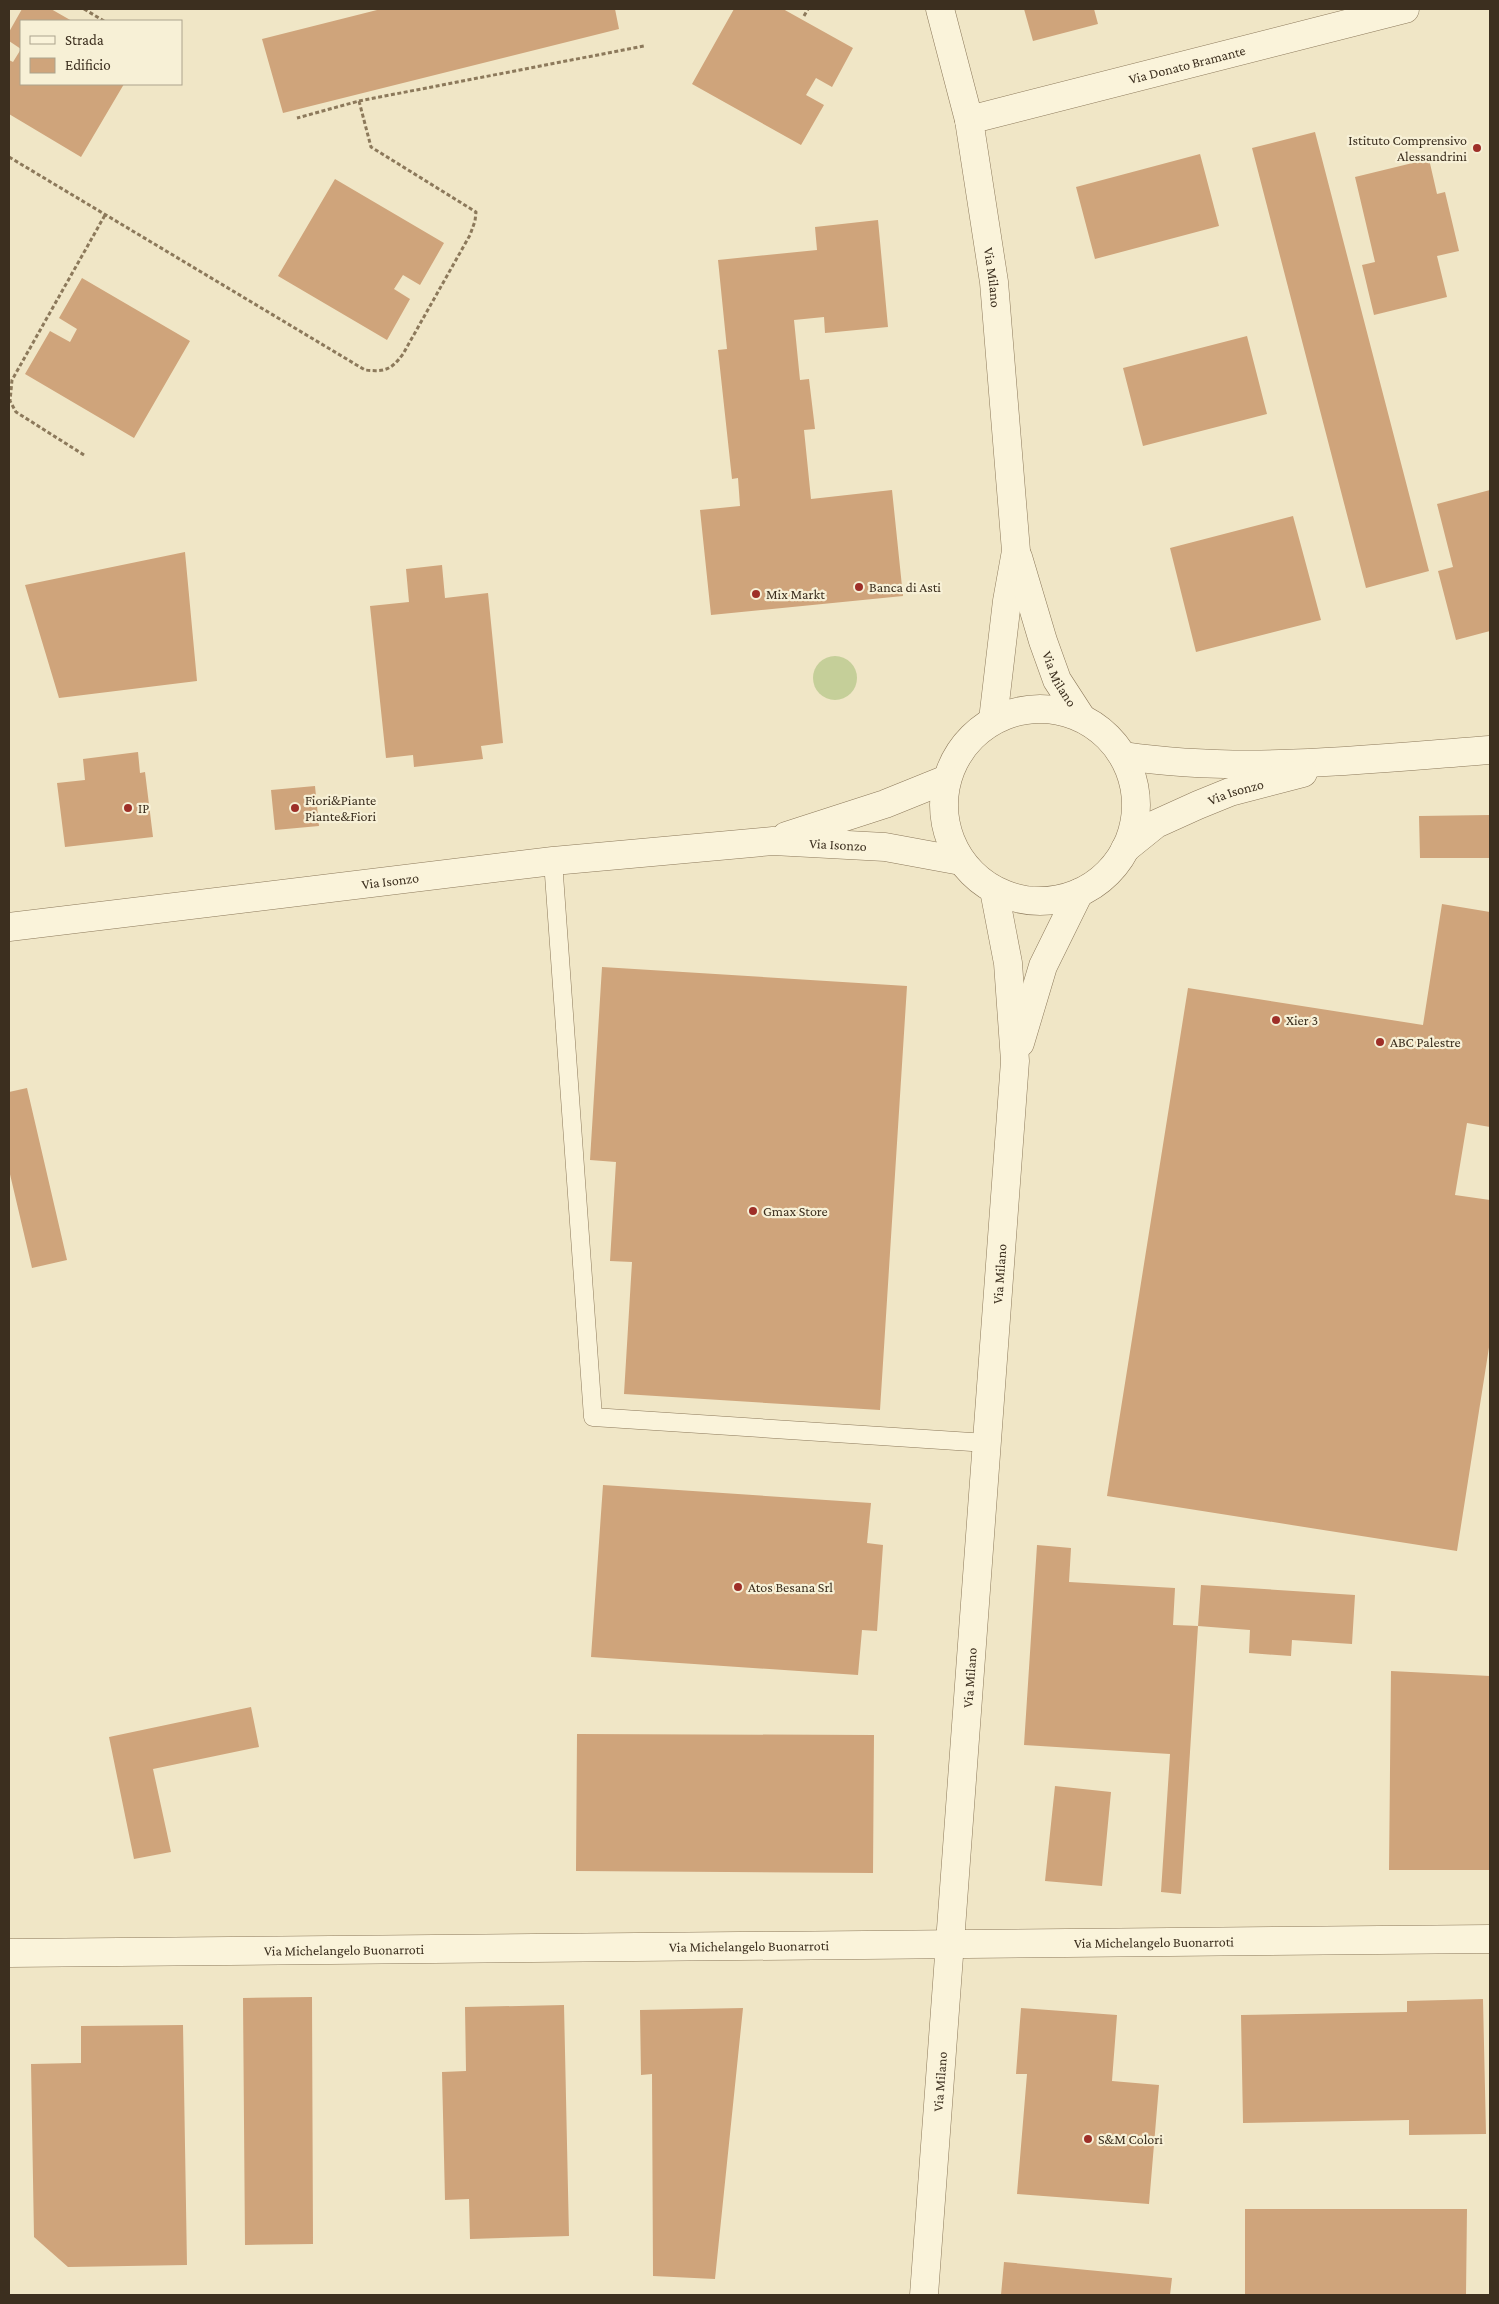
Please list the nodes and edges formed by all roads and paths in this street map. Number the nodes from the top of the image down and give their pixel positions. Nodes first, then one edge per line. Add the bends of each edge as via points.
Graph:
1 (84, 9) edge
2 (808, 9) edge
3 (940, 9) edge
4 (1405, 9) edge
5 (804, 16) dead end
6 (102, 20) edge
7 (644, 46) dead end
8 (359, 101) junction
9 (297, 118) dead end
10 (968, 120) junction
11 (9, 157) edge
12 (105, 215) junction
13 (84, 455) dead end
14 (1016, 551) junction
15 (1081, 717) junction
16 (993, 720) junction
17 (1490, 750) edge
18 (1124, 756) junction
19 (1357, 760) junction
20 (947, 779) junction
21 (773, 841) junction
22 (1125, 849) junction
23 (553, 861) junction
24 (961, 861) junction
25 (994, 890) junction
26 (1079, 894) junction
27 (9, 928) edge
28 (1015, 1061) junction
29 (987, 1443) junction
30 (1490, 1939) edge
31 (951, 1944) junction
32 (9, 1953) edge
33 (924, 2295) edge

1 - 6 path
2 - 5 path
3 - 10 street, Via Milano
4 - 10 street, Via Donato Bramante
7 - 8 path
8 - 9 path
8 - 12 path via 371,147 476,212 470,235 394,367 379,372 365,370
10 - 14 street, Via Milano via 994,282
11 - 12 path
12 - 13 path via 12,380 10,402 16,412
14 - 15 street, Via Milano via 1057,680
14 - 16 street, Via Milano
15 - 16 street via 1059,710 1036,708
15 - 18 street via 1098,727
16 - 20 street via 964,745
17 - 19 street, Via Isonzo
18 - 19 street, Via Isonzo via 1222,764
18 - 22 street via 1135,787 1136,818
19 - 22 street, Via Isonzo via 1230,792 1156,824
20 - 21 street, Via Isonzo via 885,804
20 - 24 street via 943,807 948,835
21 - 23 street, Via Isonzo
21 - 24 street, Via Isonzo via 885,847
22 - 26 street via 1106,876
23 - 27 street, Via Isonzo
23 - 29 lane via 593,1417
24 - 25 street via 976,878
25 - 26 street via 1021,900 1051,901
25 - 28 street, Via Milano via 1008,963
26 - 28 street, Via Milano via 1043,966
28 - 29 street, Via Milano
29 - 31 street, Via Milano
30 - 31 street, Via Michelangelo Buonarroti
31 - 32 street, Via Michelangelo Buonarroti
31 - 33 street, Via Milano

